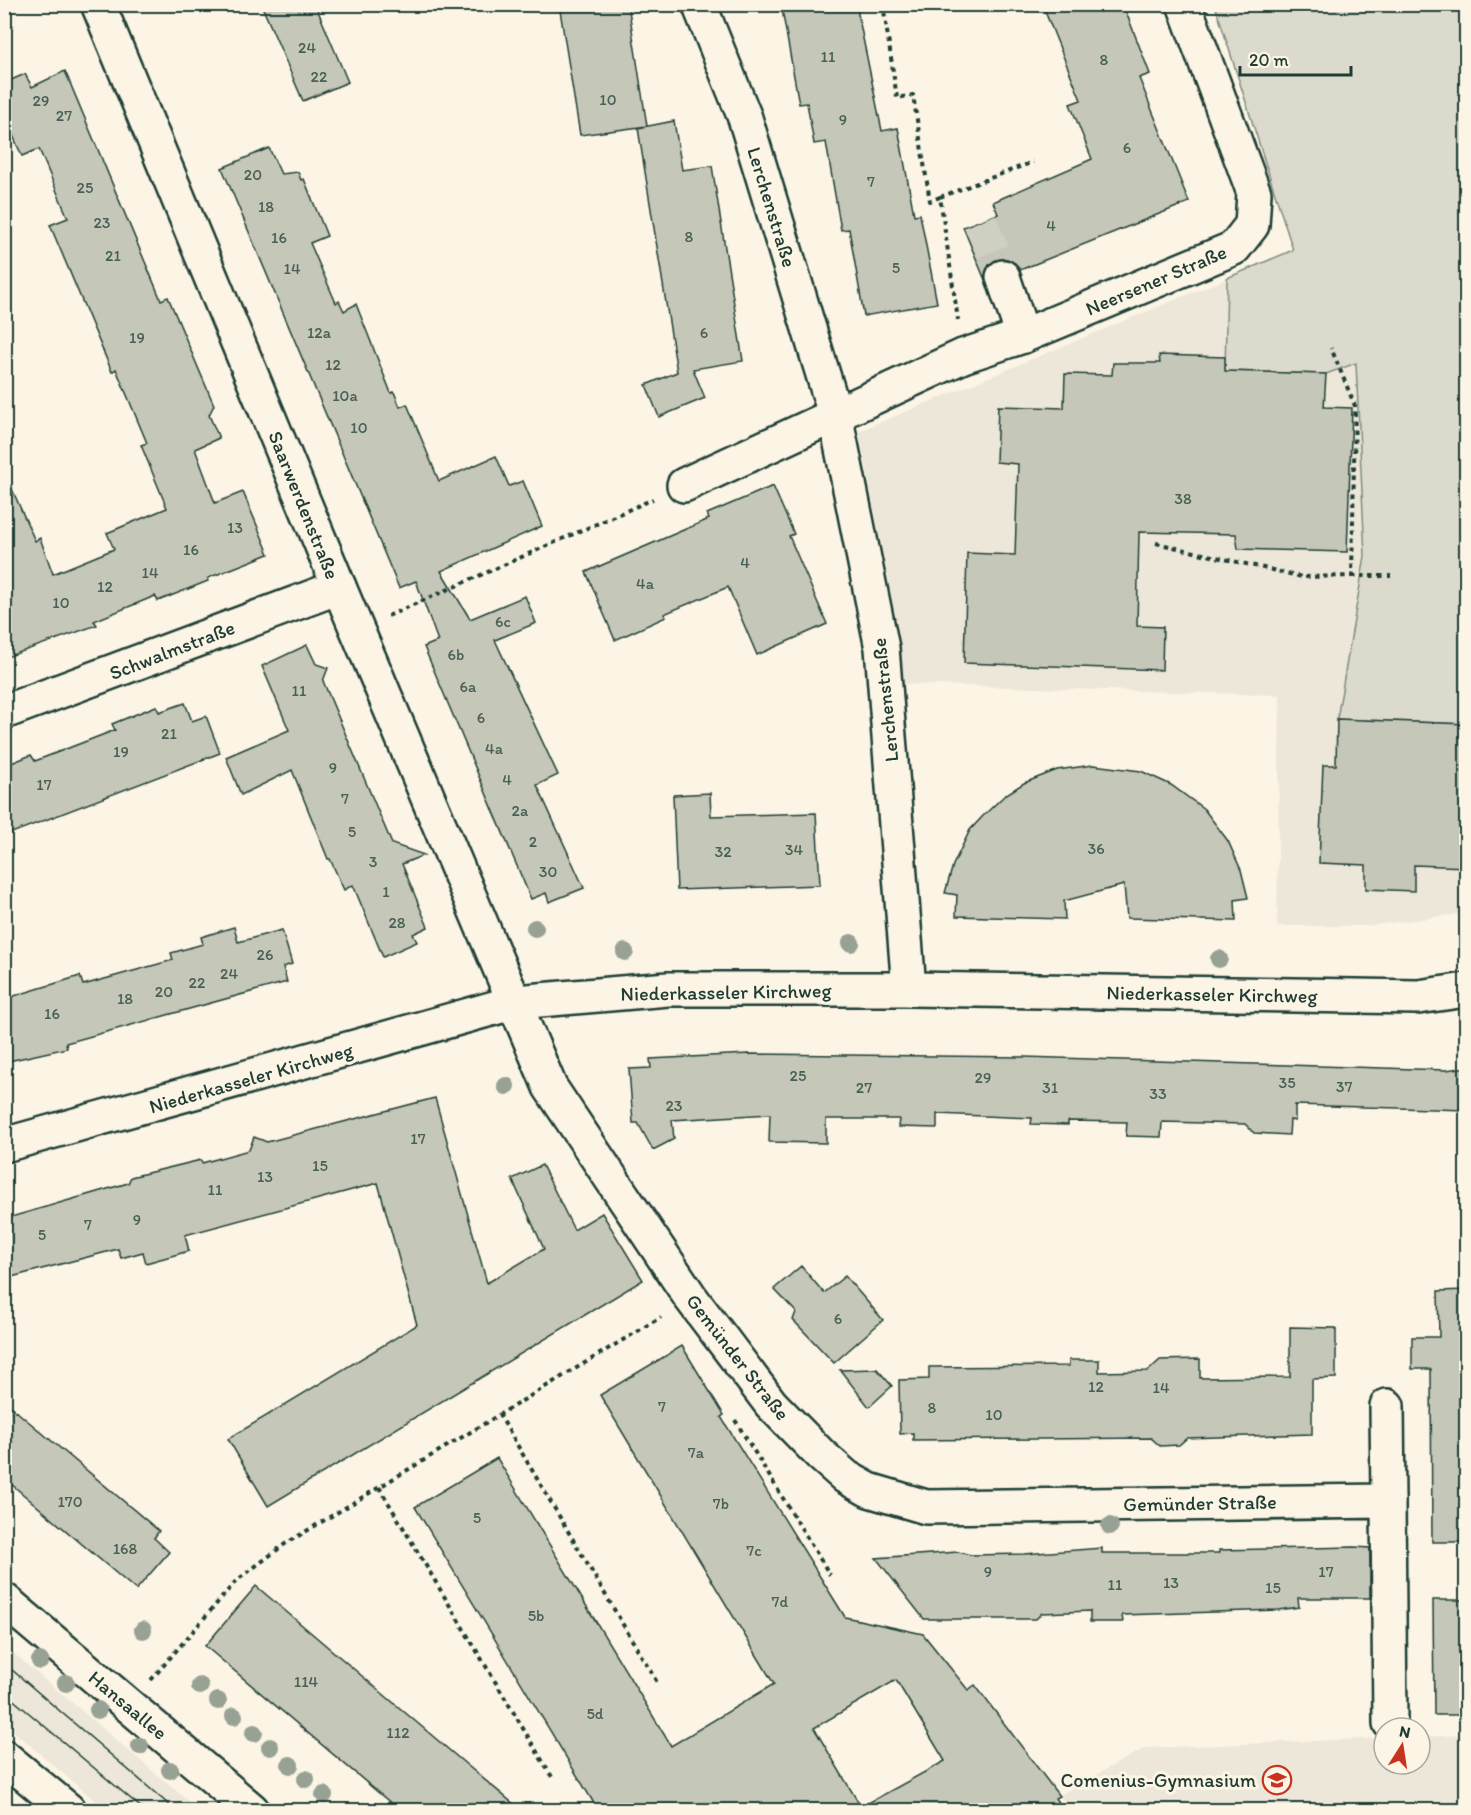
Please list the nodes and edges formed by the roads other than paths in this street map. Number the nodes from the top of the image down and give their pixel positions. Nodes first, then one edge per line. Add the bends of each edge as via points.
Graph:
1 (98, 4) edge
2 (699, 4) edge
3 (1184, 4) edge
4 (1003, 277) tunnel mouth
5 (1023, 336) junction
6 (835, 414) junction
7 (684, 485) road end
8 (339, 587) junction
9 (4, 712) edge
10 (909, 989) junction
11 (1467, 990) edge
12 (516, 1002) junction
13 (4, 1145) edge
14 (1387, 1406) dead end
15 (1388, 1501) junction
16 (4, 1600) edge
17 (1390, 1716) edge
18 (4, 1757) edge
19 (57, 1807) edge
20 (252, 1810) edge

1 - 8 street, Saarwerdenstraße
2 - 6 street, Lerchenstraße via 746,118
3 - 5 street, Neersener Straße via 1254,193 1252,225 1234,248
4 - 5 street
5 - 6 street, Neersener Straße via 963,356
6 - 7 street
6 - 10 street, Lerchenstraße via 882,648
8 - 9 street, Schwalmstraße
8 - 12 street, Saarwerdenstraße
10 - 11 street, Niederkasseler Kirchweg via 1418,996
10 - 12 street, Niederkasseler Kirchweg via 668,989
12 - 13 street, Niederkasseler Kirchweg
12 - 15 street, Gemünder Straße via 550,1087 691,1298 771,1404 821,1455 854,1481 897,1500 926,1507
14 - 15 street
15 - 17 street
16 - 20 street, Hansaallee
18 - 19 street

